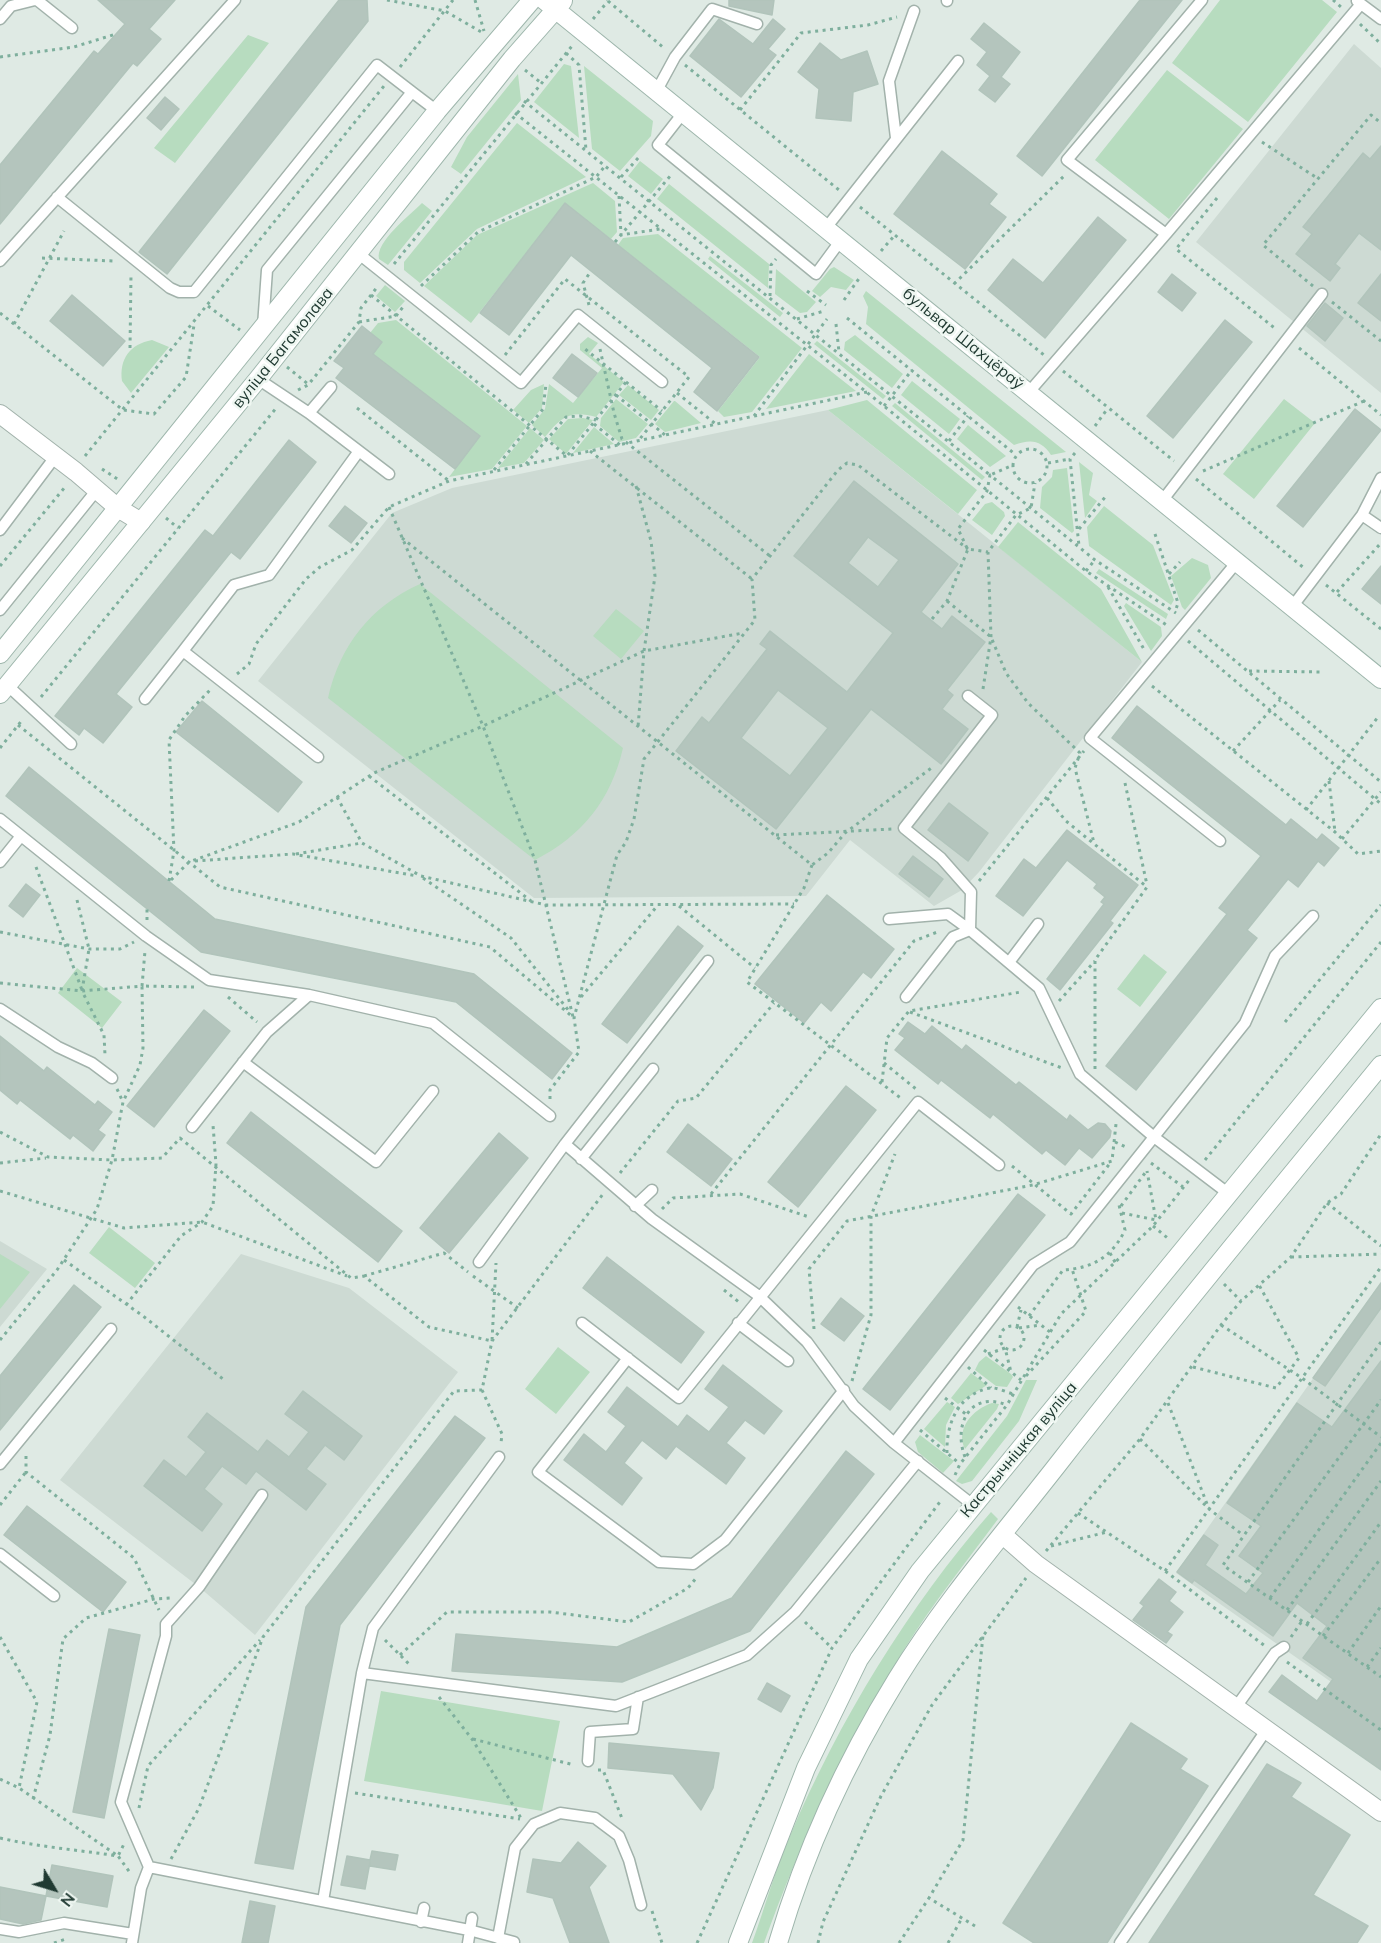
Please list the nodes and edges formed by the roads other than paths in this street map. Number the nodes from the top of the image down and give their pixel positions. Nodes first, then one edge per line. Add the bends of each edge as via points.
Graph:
1 (36, 0) edge
2 (235, 0) edge
3 (531, 0) edge
4 (1202, 0) edge
5 (1359, 2) edge
6 (555, 3) edge
7 (914, 11) road end
8 (0, 19) edge
9 (1381, 19) edge
10 (757, 24) dead end
11 (72, 28) dead end
12 (958, 61) dead end
13 (412, 92) junction
14 (657, 92) junction
15 (437, 111) junction
16 (683, 113) junction
17 (896, 138) junction
18 (57, 197) junction
19 (826, 228) junction
20 (1166, 234) junction
21 (841, 240) junction
22 (359, 254) junction
23 (0, 261) edge
24 (1322, 294) road end
25 (263, 327) junction
26 (258, 379) junction
27 (662, 382) dead end
28 (331, 387) dead end
29 (1029, 392) junction
30 (309, 413) junction
31 (0, 414) edge
32 (359, 451) junction
33 (55, 457) junction
34 (389, 474) dead end
35 (1381, 478) edge
36 (96, 491) junction
37 (1162, 501) junction
38 (118, 508) junction
39 (1362, 515) junction
40 (141, 522) junction
41 (1381, 528) edge
42 (0, 530) edge
43 (1237, 562) junction
44 (1292, 606) junction
45 (0, 610) edge
46 (183, 651) junction
47 (0, 654) edge
48 (1381, 679) edge
49 (3, 689) edge
50 (968, 696) dead end
51 (145, 699) dead end
52 (71, 744) dead end
53 (318, 757) dead end
54 (0, 819) edge
55 (21, 836) junction
56 (1220, 841) dead end
57 (0, 862) edge
58 (1313, 916) dead end
59 (889, 919) dead end
60 (1038, 924) dead end
61 (970, 930) junction
62 (708, 961) dead end
63 (1010, 962) junction
64 (309, 995) junction
65 (906, 997) dead end
66 (1381, 1008) edge
67 (0, 1009) edge
68 (243, 1062) junction
69 (1381, 1065) edge
70 (653, 1069) dead end
71 (112, 1078) road end
72 (434, 1091) dead end
73 (550, 1116) road end
74 (192, 1127) dead end
75 (1154, 1137) junction
76 (565, 1144) junction
77 (582, 1159) junction
78 (999, 1166) road end
79 (652, 1190) dead end
80 (1229, 1194) junction
81 (635, 1206) junction
82 (479, 1262) dead end
83 (759, 1296) junction
84 (582, 1323) dead end
85 (738, 1323) junction
86 (111, 1329) dead end
87 (627, 1358) junction
88 (788, 1361) dead end
89 (844, 1390) junction
90 (894, 1443) junction
91 (500, 1457) road end
92 (918, 1461) junction
93 (0, 1464) edge
94 (262, 1495) dead end
95 (973, 1505) junction
96 (1003, 1535) junction
97 (0, 1554) edge
98 (54, 1596) dead end
99 (1284, 1647) road end
100 (362, 1673) junction
101 (638, 1697) junction
102 (1236, 1707) junction
103 (1267, 1729) junction
104 (592, 1765) road end
105 (1379, 1807) edge
106 (150, 1867) junction
107 (323, 1900) junction
108 (641, 1905) dead end
109 (424, 1908) dead end
110 (472, 1918) dead end
111 (421, 1922) junction
112 (0, 1929) edge
113 (469, 1930) junction
114 (498, 1938) junction
115 (133, 1939) edge
116 (514, 1942) edge
117 (468, 1943) edge
118 (738, 1943) edge
119 (778, 1943) edge
120 (1120, 1943) edge

1 - 8 lane via 11,6
1 - 11 lane
2 - 18 lane
3 - 15 main road, вуліца Багамолава
4 - 20 lane via 1067,160
5 - 9 lane
5 - 20 lane
6 - 14 main road, бульвар Шахцёраў
6 - 22 main road, вуліца Багамолава
7 - 17 lane via 889,81
10 - 14 lane via 712,9 675,57
12 - 17 lane
13 - 15 lane
13 - 18 lane via 377,65 194,292 170,288
13 - 25 lane via 267,270
14 - 16 main road, бульвар Шахцёраў
15 - 25 main road, вуліца Багамолава
16 - 19 main road, бульвар Шахцёраў
16 - 21 lane via 658,145 816,274
17 - 19 lane
18 - 23 lane
19 - 21 main road, бульвар Шахцёраў
20 - 29 lane
21 - 29 main road, бульвар Шахцёраў
22 - 26 main road, вуліца Багамолава
22 - 27 lane via 521,383 578,315
24 - 37 lane
25 - 38 main road, вуліца Багамолава
26 - 30 lane
26 - 40 main road, вуліца Багамолава
28 - 30 lane
29 - 37 main road, бульвар Шахцёраў
30 - 32 lane
31 - 33 main road
32 - 34 lane
32 - 46 lane via 269,575 234,585
33 - 36 main road
33 - 42 lane
35 - 39 lane
36 - 38 main road
36 - 45 lane
37 - 43 main road, бульвар Шахцёраў
38 - 40 main road
38 - 47 main road, вуліца Багамолава
39 - 41 lane
39 - 44 lane
40 - 49 main road, вуліца Багамолава
43 - 44 main road, бульвар Шахцёраў
43 - 56 lane via 1090,738
44 - 48 main road, бульвар Шахцёраў
46 - 51 lane
46 - 53 lane
49 - 52 lane
50 - 61 lane via 992,715 904,828 941,858 971,892
54 - 55 lane
55 - 57 lane
55 - 64 lane via 146,936 209,980
58 - 75 lane via 1275,956 1245,1023
59 - 61 lane via 948,914
60 - 63 lane
61 - 63 lane
61 - 65 lane via 954,937
62 - 76 lane
63 - 75 lane via 1040,988 1080,1074
64 - 68 lane via 267,1032
64 - 73 lane via 433,1023
66 - 80 main road, Кастрычніцкая вуліца
67 - 71 lane
68 - 72 lane via 376,1162
68 - 74 lane
69 - 96 main road
70 - 77 lane
75 - 80 lane
75 - 90 lane via 1070,1242 1033,1265
76 - 77 lane
76 - 82 lane
77 - 81 lane
78 - 83 lane via 918,1102
79 - 81 lane
80 - 95 main road, Кастрычніцкая вуліца
81 - 83 lane
83 - 85 lane
83 - 89 lane via 807,1342
84 - 87 lane
85 - 87 lane via 679,1398
85 - 88 lane
86 - 93 lane
87 - 89 lane via 538,1472 659,1562 693,1564 725,1540
89 - 90 lane via 854,1406
90 - 92 lane
91 - 100 lane via 373,1628
92 - 95 lane
92 - 101 lane via 795,1612 747,1655
94 - 106 lane via 190,1597 166,1624 121,1802
95 - 118 main road, Кастрычніцкая вуліца via 920,1571 859,1659 806,1768
96 - 102 main road via 1036,1564
96 - 119 main road via 898,1678 834,1796
97 - 98 lane
99 - 102 lane via 1275,1653
100 - 101 lane via 616,1706
100 - 107 lane
101 - 104 lane via 633,1729 590,1732
102 - 103 main road
103 - 105 main road
103 - 120 lane
106 - 107 lane
106 - 115 lane via 141,1888
107 - 111 lane
108 - 114 lane via 619,1836 595,1818 560,1813 534,1824 515,1848
109 - 111 lane
110 - 113 lane
111 - 113 lane
112 - 115 lane via 19,1932 64,1923
113 - 114 lane
113 - 117 lane
114 - 116 lane

